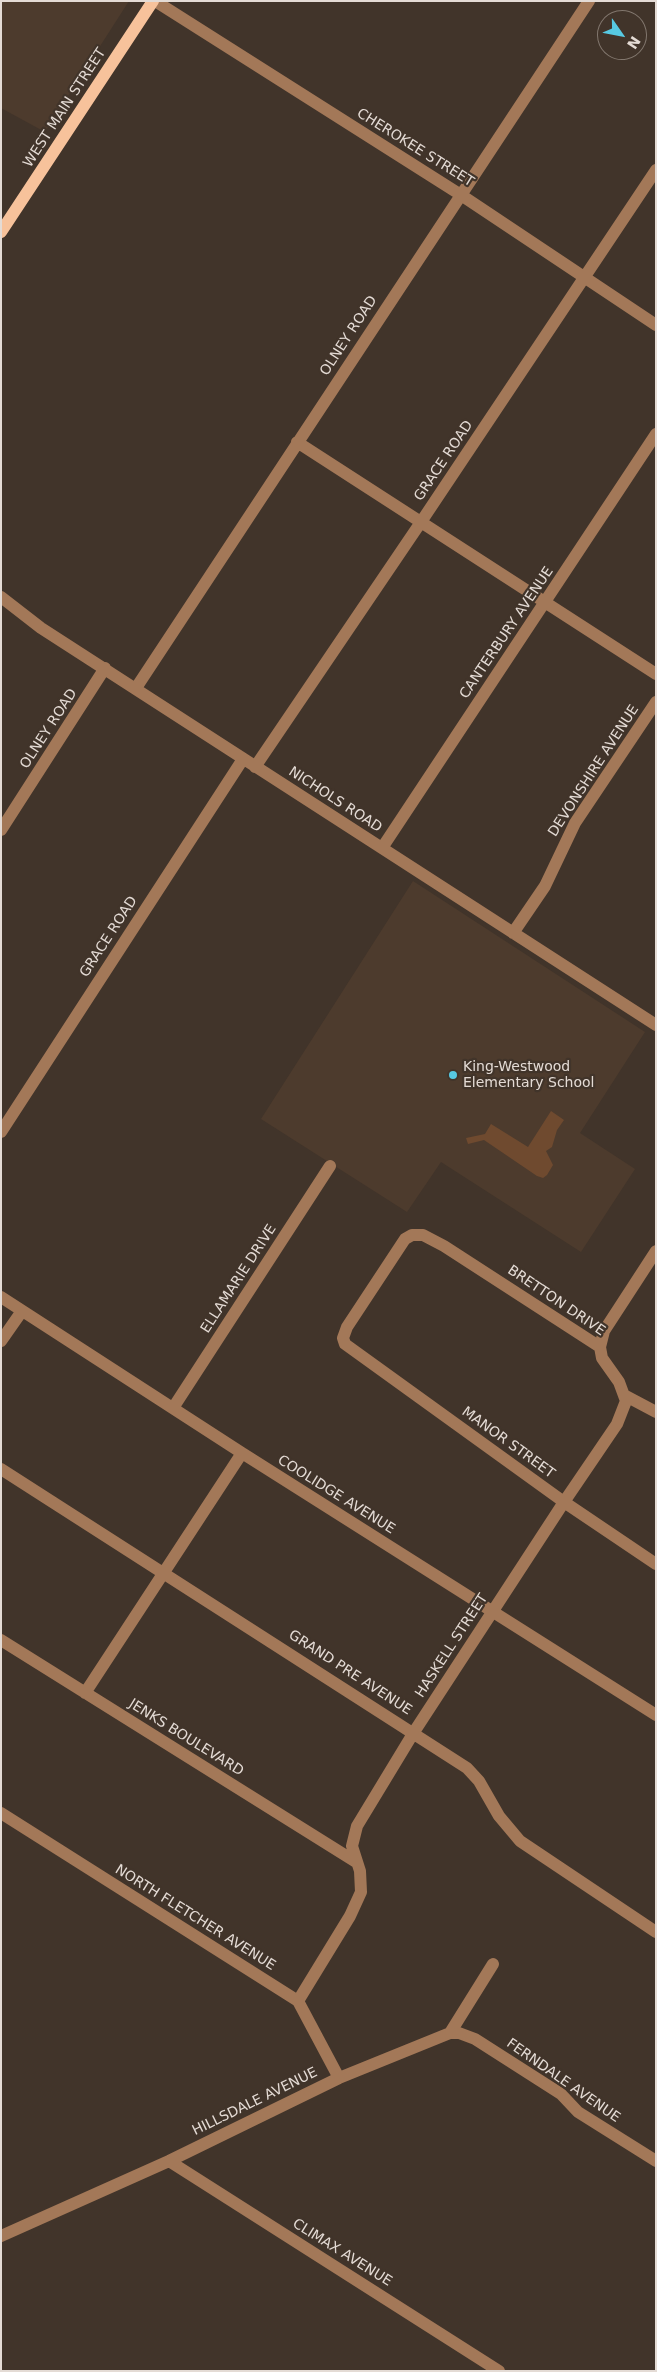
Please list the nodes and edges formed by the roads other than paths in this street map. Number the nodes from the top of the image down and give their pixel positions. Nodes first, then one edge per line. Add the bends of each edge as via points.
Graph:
1 (154, 1) edge
2 (589, 1) edge
3 (656, 170) edge
4 (460, 195) junction
5 (1, 232) edge
6 (584, 278) junction
7 (656, 325) edge
8 (656, 434) edge
9 (298, 442) junction
10 (421, 522) junction
11 (1, 597) edge
12 (546, 601) junction
13 (105, 668) junction
14 (656, 674) edge
15 (136, 688) junction
16 (656, 702) edge
17 (243, 758) junction
18 (255, 767) junction
19 (1, 830) edge
20 (382, 848) junction
21 (513, 933) junction
22 (656, 1026) edge
23 (1, 1132) edge
24 (330, 1166) dead end
25 (419, 1235) joint
26 (654, 1256) edge
27 (1, 1298) edge
28 (22, 1311) junction
29 (1, 1341) edge
30 (600, 1347) junction
31 (624, 1395) junction
32 (173, 1408) junction
33 (656, 1412) edge
34 (242, 1453) junction
35 (1, 1469) edge
36 (564, 1502) junction
37 (656, 1564) edge
38 (164, 1572) junction
39 (493, 1612) junction
40 (1, 1640) edge
41 (85, 1693) junction
42 (656, 1715) edge
43 (414, 1732) junction
44 (1, 1814) edge
45 (356, 1862) junction
46 (656, 1932) edge
47 (493, 1964) dead end
48 (298, 2001) junction
49 (450, 2033) junction
50 (339, 2078) junction
51 (168, 2161) junction
52 (656, 2161) edge
53 (1, 2236) edge
54 (499, 2371) edge

1 - 4 street, CHEROKEE STREET
1 - 5 main road, WEST MAIN STREET
2 - 4 street, OLNEY ROAD
3 - 6 street, GRACE ROAD
4 - 6 street, CHEROKEE STREET
4 - 9 street, OLNEY ROAD
6 - 7 street, CHEROKEE STREET
6 - 10 street, GRACE ROAD
8 - 12 street, CANTERBURY AVENUE
9 - 10 street
9 - 15 street, OLNEY ROAD
10 - 12 street
10 - 18 street, GRACE ROAD
11 - 13 street, NICHOLS ROAD via 25,617
12 - 14 street
12 - 20 street, CANTERBURY AVENUE
13 - 15 street, NICHOLS ROAD
13 - 19 street, OLNEY ROAD
15 - 17 street, NICHOLS ROAD
16 - 21 street, DEVONSHIRE AVENUE via 575,824 544,886
17 - 18 street, NICHOLS ROAD
17 - 23 street, GRACE ROAD
18 - 20 street, NICHOLS ROAD
20 - 21 street, NICHOLS ROAD
21 - 22 street, NICHOLS ROAD
24 - 32 street, ELLAMARIE DRIVE
25 - 30 street, BRETTON DRIVE via 444,1246
25 - 36 street, MANOR STREET via 412,1235 400,1244 347,1327 343,1338 345,1344
26 - 30 street via 604,1331
27 - 28 street, COOLIDGE AVENUE
28 - 29 street
28 - 32 street, COOLIDGE AVENUE
30 - 31 street, BRETTON DRIVE via 602,1358
31 - 33 street
31 - 36 street, HASKELL STREET via 626,1401 621,1416
32 - 34 street, COOLIDGE AVENUE
34 - 38 street
34 - 39 street, COOLIDGE AVENUE
35 - 38 street, GRAND PRE AVENUE
36 - 37 street, MANOR STREET
36 - 39 street, HASKELL STREET
38 - 41 street
38 - 43 street, GRAND PRE AVENUE
39 - 42 street, COOLIDGE AVENUE
39 - 43 street, HASKELL STREET
40 - 41 street, JENKS BOULEVARD
41 - 45 street, JENKS BOULEVARD
43 - 45 street, HASKELL STREET via 357,1826 352,1846
43 - 46 street, GRAND PRE AVENUE via 467,1768 520,1841
44 - 48 street, NORTH FLETCHER AVENUE
45 - 48 street, HASKELL STREET via 361,1892
47 - 49 street
48 - 50 street, NORTH FLETCHER AVENUE
49 - 50 street, HILLSDALE AVENUE
49 - 52 street, FERNDALE AVENUE via 475,2039 561,2094 578,2112
50 - 51 street, HILLSDALE AVENUE
51 - 53 street, HILLSDALE AVENUE
51 - 54 street, CLIMAX AVENUE

